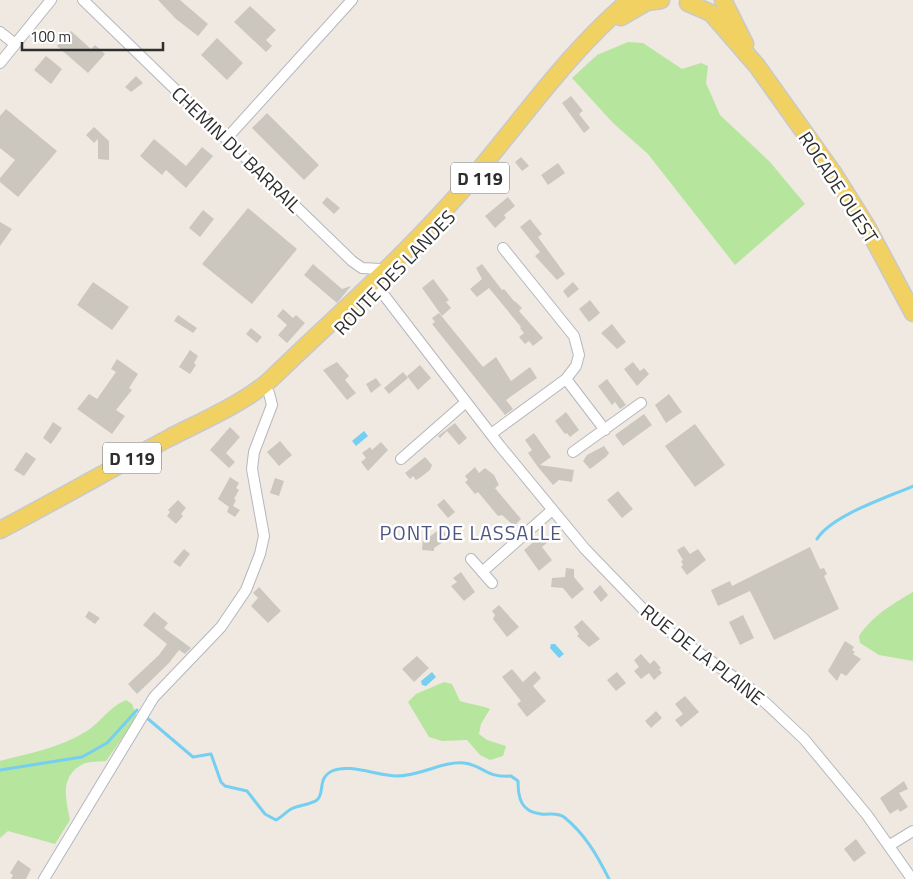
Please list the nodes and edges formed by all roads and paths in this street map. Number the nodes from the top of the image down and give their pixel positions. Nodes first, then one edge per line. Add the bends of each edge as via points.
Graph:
1 (51, 0) edge
2 (98, 0) edge
3 (352, 0) edge
4 (630, 0) edge
5 (662, 0) edge
6 (668, 0) edge
7 (723, 0) edge
8 (683, 1) edge
9 (86, 3) edge
10 (0, 32) edge
11 (593, 37) junction
12 (15, 44) junction
13 (0, 63) edge
14 (757, 66) junction
15 (557, 75) junction
16 (226, 138) junction
17 (503, 248) dead end
18 (383, 271) junction
19 (380, 290) junction
20 (913, 312) edge
21 (566, 379) junction
22 (267, 383) junction
23 (466, 402) junction
24 (641, 404) dead end
25 (605, 430) junction
26 (491, 434) junction
27 (573, 452) dead end
28 (401, 459) dead end
29 (551, 511) junction
30 (0, 530) edge
31 (471, 559) dead end
32 (482, 572) junction
33 (492, 583) dead end
34 (913, 831) edge
35 (890, 845) junction
36 (44, 879) edge
37 (912, 879) edge

1 - 12 street
2 - 9 street
3 - 16 street
4 - 11 main road, ROUTE DES LANDES / D 119
5 - 11 main road, ROUTE DES LANDES / D 119 via 647,2
6 - 8 main road
7 - 14 main road, ROCADE OUEST
8 - 14 main road, ROCADE OUEST via 711,13
9 - 16 street, CHEMIN DU BARRAIL
10 - 12 street
11 - 15 main road, ROUTE DES LANDES / D 119
12 - 13 street
14 - 20 main road, ROCADE OUEST via 834,174
15 - 18 main road, ROUTE DES LANDES via 469,182
15 - 19 main road, ROUTE DES LANDES / D 119 via 448,218
16 - 18 street, CHEMIN DU BARRAIL via 352,261 362,268
17 - 21 street via 574,336 579,355 576,366
18 - 19 street
18 - 22 main road, ROUTE DES LANDES
19 - 22 main road, ROUTE DES LANDES / D 119 via 291,372
19 - 23 street, RUE DE LA PLAINE
21 - 25 street
21 - 26 street
22 - 30 main road, D 119
22 - 36 street via 272,405 254,452 252,469 264,536 246,590 222,627 154,697
23 - 26 street, RUE DE LA PLAINE
23 - 28 street
24 - 25 street
25 - 27 street
26 - 29 street, RUE DE LA PLAINE
29 - 32 street
29 - 35 street, RUE DE LA PLAINE via 643,609 675,636 751,689 804,739
31 - 32 street
32 - 33 street
34 - 35 street
35 - 37 street, RUE DE LA PLAINE

